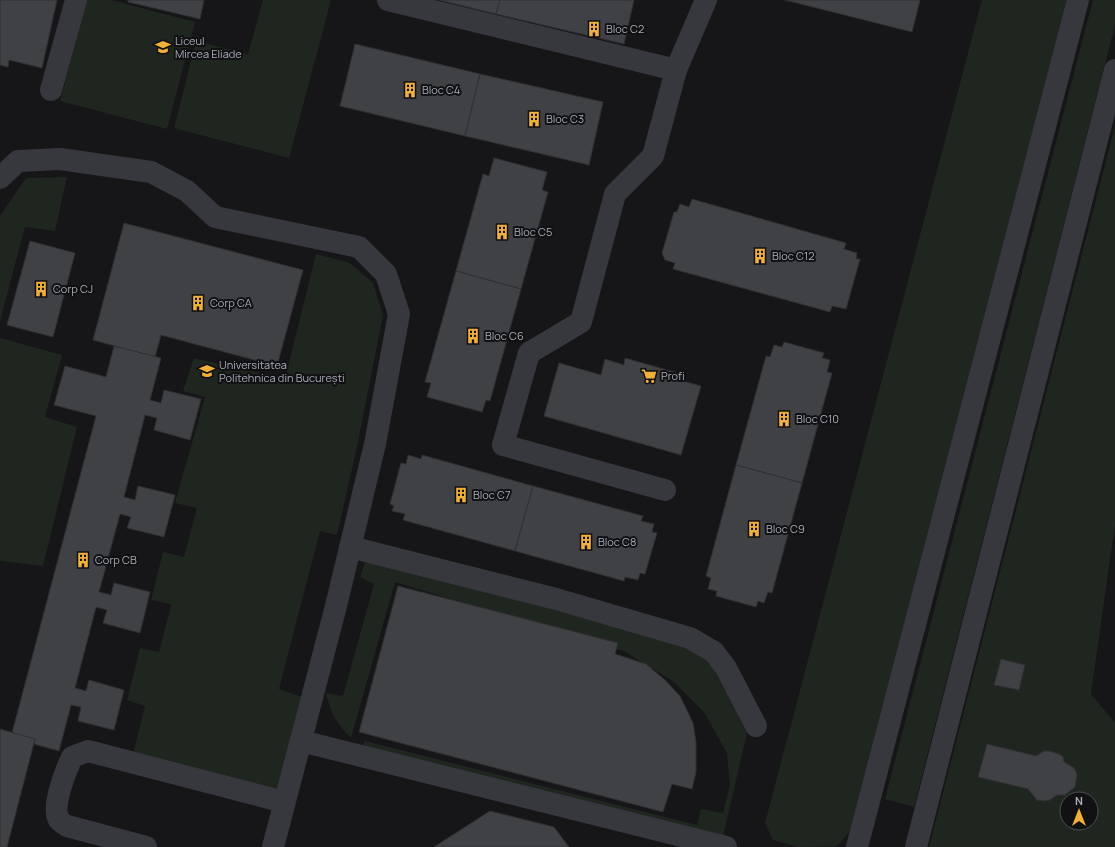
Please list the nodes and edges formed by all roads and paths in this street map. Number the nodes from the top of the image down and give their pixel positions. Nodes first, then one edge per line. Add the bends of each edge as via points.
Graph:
1 (76, 0) edge
2 (388, 0) edge
3 (706, 0) edge
4 (1078, 0) edge
5 (676, 70) junction
6 (1115, 70) edge
7 (51, 90) dead end
8 (0, 178) edge
9 (665, 490) dead end
10 (350, 547) junction
11 (756, 726) dead end
12 (301, 741) junction
13 (284, 802) junction
14 (146, 847) edge
15 (273, 847) edge
16 (726, 847) edge
17 (857, 847) edge
18 (916, 847) edge

1 - 7 lane
2 - 5 lane
3 - 5 lane
4 - 17 lane
5 - 9 lane via 653,156 614,194 581,322 529,353 503,445
6 - 18 lane
8 - 10 lane via 18,161 60,159 151,172 186,191 215,217 358,247 386,274 399,314 375,444
10 - 11 lane via 556,599 690,638 714,652 726,668
10 - 12 lane
12 - 13 lane
12 - 16 lane
13 - 14 lane via 88,751 72,757 65,771 56,809 59,820 67,826
13 - 15 lane

